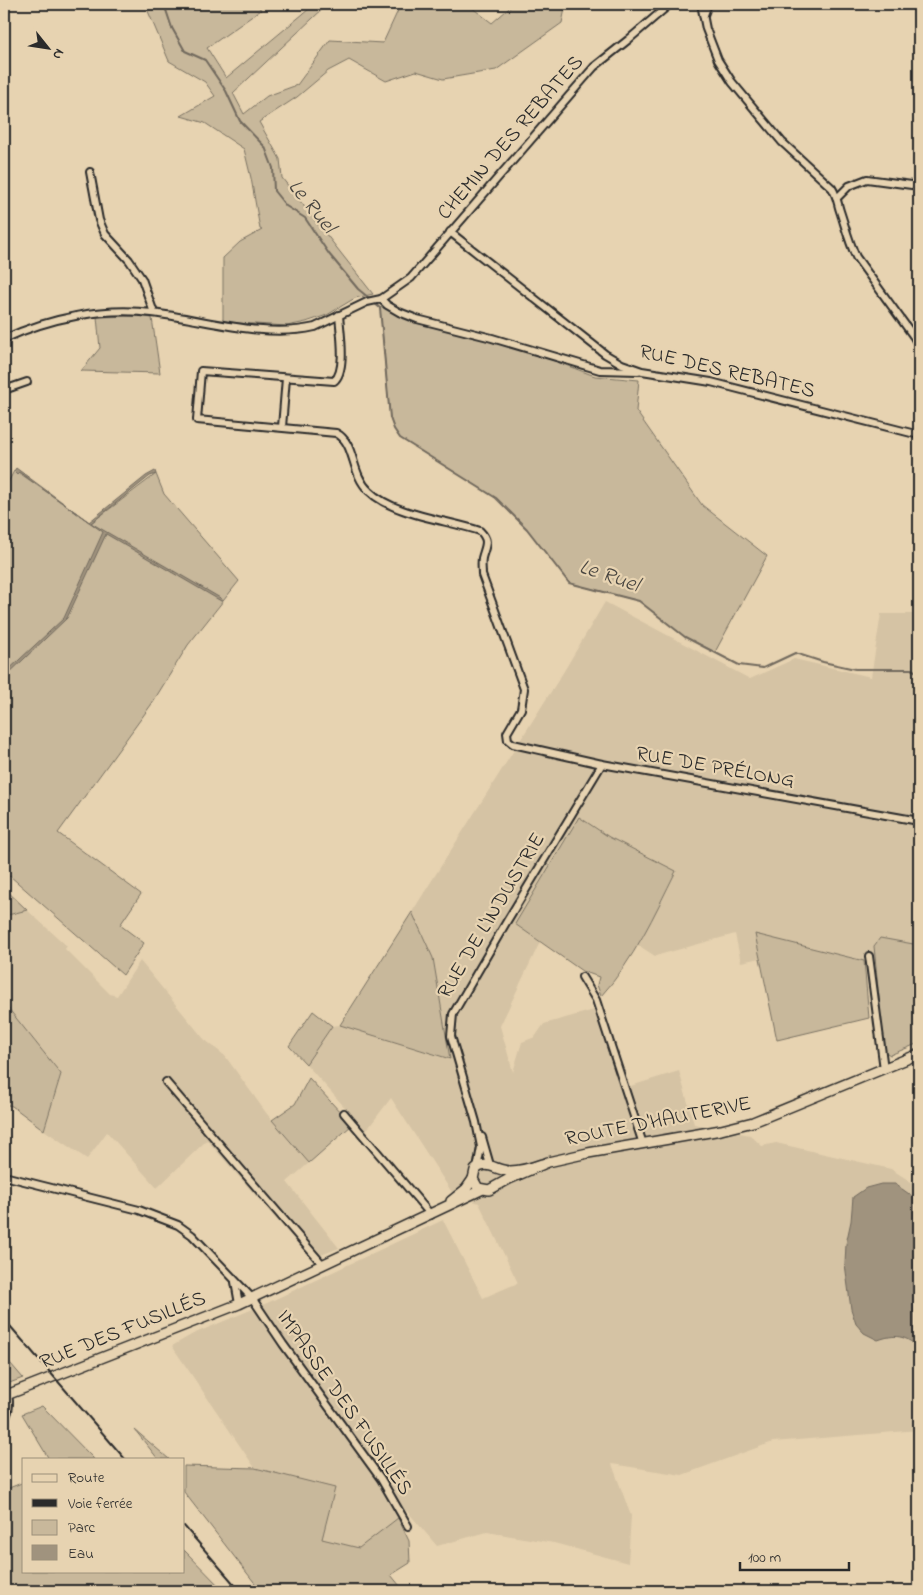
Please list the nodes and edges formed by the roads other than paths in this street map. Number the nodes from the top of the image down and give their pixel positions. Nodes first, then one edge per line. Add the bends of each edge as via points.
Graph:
1 (670, 4) edge
2 (701, 4) edge
3 (708, 4) edge
4 (704, 17) junction
5 (90, 172) dead end
6 (919, 186) edge
7 (838, 197) junction
8 (450, 232) junction
9 (381, 299) junction
10 (154, 313) junction
11 (339, 315) junction
12 (4, 339) edge
13 (919, 354) edge
14 (642, 371) junction
15 (286, 378) junction
16 (27, 382) dead end
17 (4, 390) edge
18 (282, 427) junction
19 (919, 435) edge
20 (602, 764) junction
21 (919, 821) edge
22 (869, 956) dead end
23 (582, 977) dead end
24 (919, 1054) edge
25 (884, 1069) junction
26 (166, 1082) dead end
27 (344, 1113) dead end
28 (476, 1122) junction
29 (643, 1144) junction
30 (542, 1164) junction
31 (492, 1167) junction
32 (476, 1169) junction
33 (4, 1176) edge
34 (473, 1179) junction
35 (495, 1187) junction
36 (481, 1190) junction
37 (435, 1212) junction
38 (323, 1265) junction
39 (235, 1282) junction
40 (252, 1298) junction
41 (239, 1304) junction
42 (5, 1396) edge
43 (4, 1419) edge
44 (408, 1526) dead end

1 - 8 street, CHEMIN DES REBATES via 594,67
2 - 4 street
3 - 4 street
4 - 7 street via 718,60 732,82 782,142
5 - 10 street via 99,220 105,234 142,279
6 - 7 street via 867,179 849,186
7 - 13 street via 856,257 914,336
8 - 9 street, CHEMIN DES REBATES via 411,278
8 - 14 street, RUE DES REBATES via 605,354
9 - 11 street, CHEMIN DES REBATES
9 - 14 street via 399,312 417,318 600,370
10 - 11 street, CHEMIN DES REBATES via 289,331 315,327
10 - 12 street, CHEMIN DES REBATES via 85,314 40,324
11 - 15 street via 342,365 338,378 330,382
14 - 19 street, RUE DES REBATES via 711,382
15 - 18 street
15 - 18 street via 201,371 197,420
16 - 17 street
18 - 20 street, RUE DE PRÉLONG via 336,433 349,445 362,484 378,498 402,509 478,530 485,536 482,575 524,690 521,709 507,733 508,740 513,744
20 - 21 street, RUE DE PRÉLONG
20 - 28 street, RUE DE L'INDUSTRIE via 453,1014 451,1036
22 - 25 street
23 - 29 street via 596,1000
24 - 25 main road, ROUTE D'HAUTERIVE
25 - 29 main road, ROUTE D'HAUTERIVE via 753,1122
26 - 38 street
27 - 37 street
28 - 31 street, RUE DE L'INDUSTRIE
28 - 32 street, RUE DE L'INDUSTRIE via 481,1147
29 - 30 main road, ROUTE D'HAUTERIVE
30 - 31 main road, ROUTE D'HAUTERIVE via 507,1171
30 - 35 main road, ROUTE D'HAUTERIVE
31 - 32 main road via 483,1165
31 - 35 main road via 498,1175
32 - 34 main road
33 - 39 street, IMPASSE DES FUSILLÉS via 139,1210 178,1225 201,1242
34 - 36 main road
34 - 37 main road via 466,1189
35 - 36 main road
36 - 37 main road
37 - 38 main road
38 - 40 main road
39 - 40 street, IMPASSE DES FUSILLÉS
39 - 41 street
40 - 41 main road, RUE DES FUSILLÉS
40 - 44 street, IMPASSE DES FUSILLÉS via 381,1479
41 - 42 main road, RUE DES FUSILLÉS
42 - 43 street via 9,1398 8,1415

